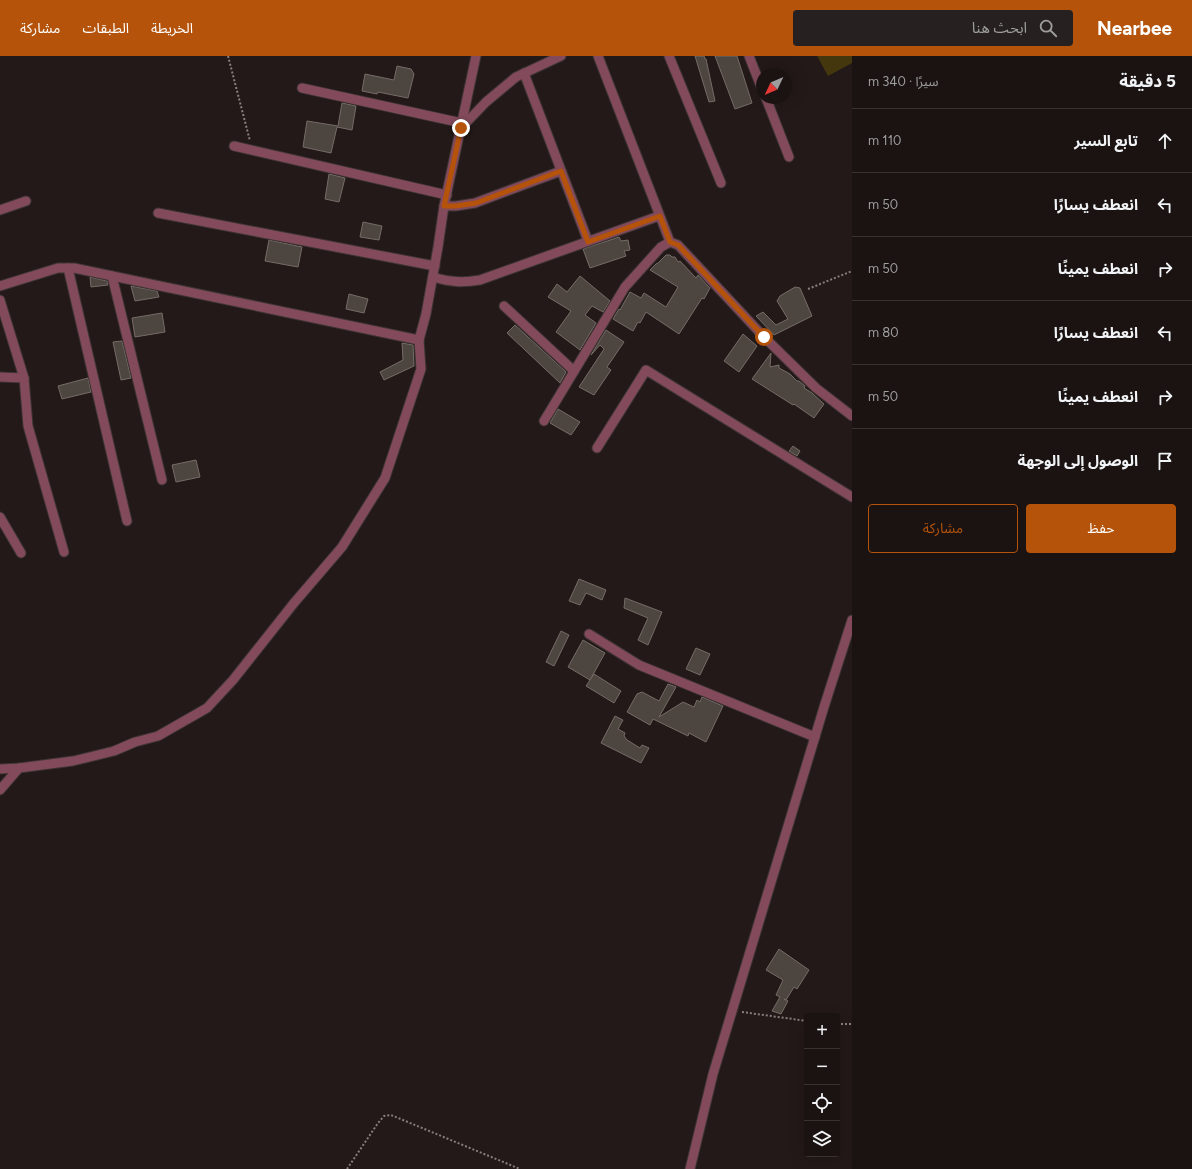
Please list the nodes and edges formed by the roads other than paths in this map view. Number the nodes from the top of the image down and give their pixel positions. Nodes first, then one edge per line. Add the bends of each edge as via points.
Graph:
1 (476, 56) edge
2 (561, 56) edge
3 (598, 56) edge
4 (669, 56) edge
5 (749, 56) edge
6 (524, 74) junction
7 (756, 74) edge
8 (302, 88) dead end
9 (768, 104) edge
10 (461, 126) junction
11 (234, 146) dead end
12 (790, 157) dead end
13 (561, 171) junction
14 (721, 183) dead end
15 (446, 195) junction
16 (26, 201) dead end
17 (444, 206) junction
18 (0, 210) edge
19 (158, 213) dead end
20 (660, 216) junction
21 (588, 242) junction
22 (670, 242) junction
23 (435, 266) junction
24 (68, 268) junction
25 (112, 276) junction
26 (433, 277) junction
27 (0, 286) edge
28 (0, 300) edge
29 (504, 306) dead end
30 (419, 340) junction
31 (574, 371) junction
32 (0, 377) edge
33 (24, 378) junction
34 (852, 416) edge
35 (544, 421) dead end
36 (597, 448) dead end
37 (162, 480) dead end
38 (852, 497) edge
39 (0, 517) edge
40 (127, 521) dead end
41 (64, 552) dead end
42 (20, 553) dead end
43 (852, 620) edge
44 (589, 634) dead end
45 (815, 737) junction
46 (19, 768) junction
47 (0, 769) edge
48 (0, 790) edge
49 (690, 1169) edge

1 - 10 street
2 - 6 street
3 - 20 street
4 - 14 street
5 - 7 street
6 - 10 street via 486,102
6 - 13 street
8 - 10 street
9 - 12 street
10 - 15 street
11 - 15 street
13 - 17 street via 476,203
13 - 21 street
15 - 17 street
16 - 18 street
17 - 23 street
19 - 23 street
20 - 21 street
20 - 22 street
21 - 26 street via 480,280 466,283 449,282
22 - 31 street via 661,247 625,287
22 - 34 street via 678,245 764,337 816,388
23 - 26 street
24 - 25 street
24 - 27 street via 46,271
24 - 40 street
25 - 30 street
25 - 37 street
26 - 30 street
28 - 33 street
29 - 31 street
30 - 46 street via 421,369 385,478 342,547 207,708 158,736 114,751 66,762
31 - 35 street
32 - 33 street
33 - 41 street via 28,426
36 - 38 street via 646,370
39 - 42 street
43 - 45 street
44 - 45 street via 639,665
45 - 49 street via 732,1011
46 - 47 street
46 - 48 street

